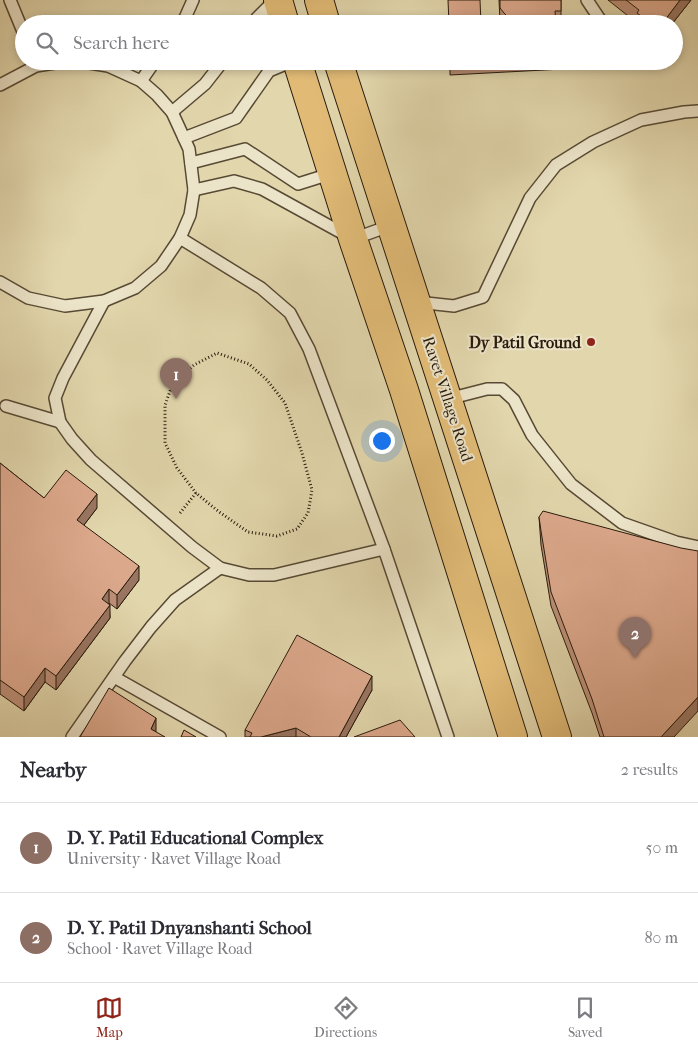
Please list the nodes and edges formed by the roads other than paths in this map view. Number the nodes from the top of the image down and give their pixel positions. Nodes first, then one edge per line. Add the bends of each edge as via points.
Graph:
1 (10, 0) edge
2 (193, 0) edge
3 (276, 0) edge
4 (586, 0) edge
5 (16, 15) edge
6 (186, 15) edge
7 (260, 15) edge
8 (282, 15) edge
9 (597, 15) edge
10 (24, 70) edge
11 (116, 70) edge
12 (149, 70) edge
13 (216, 70) edge
14 (271, 70) edge
15 (300, 70) edge
16 (341, 70) edge
17 (141, 82) junction
18 (0, 85) edge
19 (698, 111) edge
20 (172, 112) junction
21 (184, 138) junction
22 (191, 163) junction
23 (333, 174) junction
24 (194, 190) junction
25 (392, 225) junction
26 (180, 238) junction
27 (353, 239) junction
28 (0, 282) edge
29 (104, 301) junction
30 (417, 302) junction
31 (448, 399) junction
32 (6, 406) dead end
33 (60, 422) junction
34 (698, 547) edge
35 (384, 550) junction
36 (220, 568) junction
37 (114, 677) junction
38 (72, 737) edge
39 (220, 737) edge
40 (448, 737) edge
41 (513, 737) edge
42 (557, 737) edge

1 - 5 lane
2 - 6 lane
3 - 7 lane
3 - 8 main road
4 - 9 lane
10 - 18 lane
11 - 17 lane
12 - 17 lane
13 - 20 lane via 205,84
14 - 21 lane via 236,118
15 - 23 main road
16 - 25 main road, Ravet Village Road
17 - 20 lane
19 - 30 lane via 641,120 593,142 556,165 530,198 482,297 454,306
20 - 21 lane
21 - 22 lane
22 - 23 lane via 245,149 298,184
22 - 24 lane
23 - 27 main road
24 - 26 lane via 190,215
24 - 27 lane via 234,181 262,189
25 - 27 lane
25 - 30 main road, Ravet Village Road
26 - 29 lane via 161,266 135,288
26 - 35 lane via 261,288 290,313 309,349
27 - 41 main road
28 - 29 lane via 28,298 65,306
29 - 33 lane via 55,398
30 - 31 main road, Ravet Village Road
31 - 34 lane via 487,389 502,389 514,400 532,435 571,484 622,523
31 - 42 main road, Ravet Village Road
32 - 33 lane
33 - 36 lane via 91,460
35 - 36 lane via 274,576 249,575
35 - 40 lane
36 - 37 lane via 175,600
37 - 38 lane
37 - 39 lane

